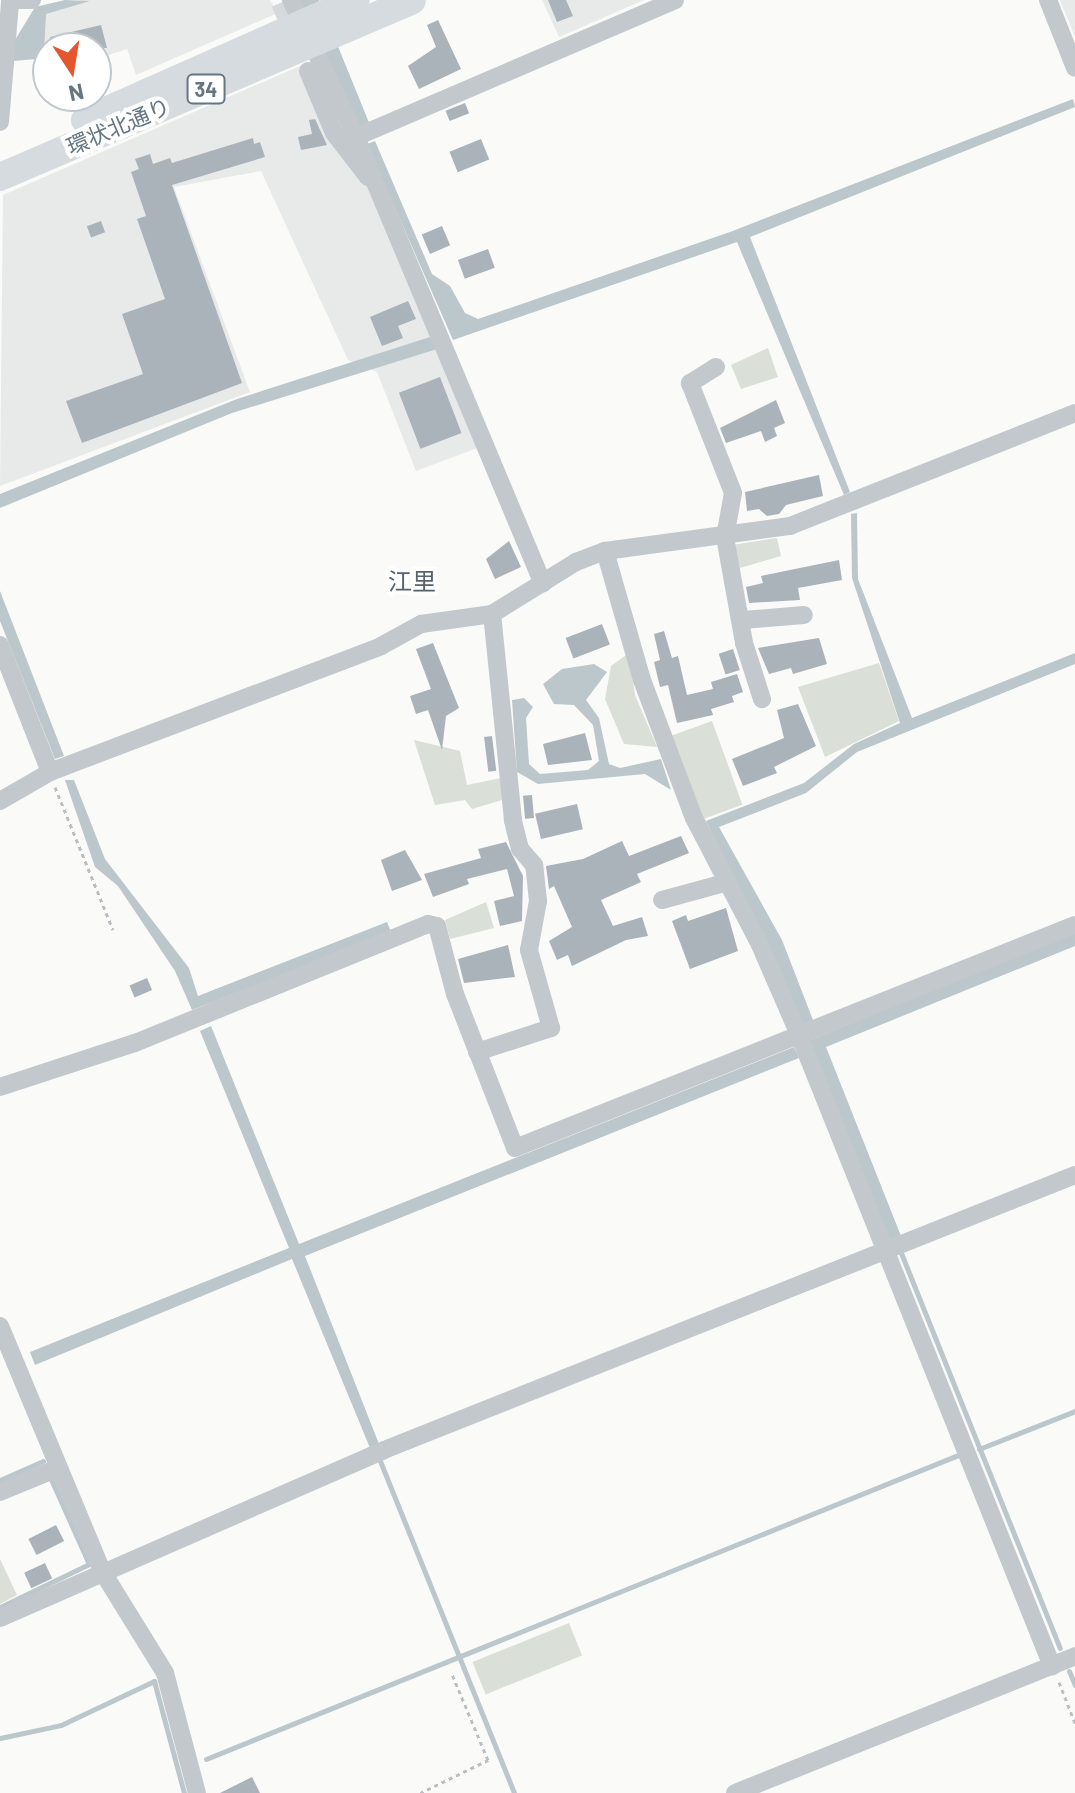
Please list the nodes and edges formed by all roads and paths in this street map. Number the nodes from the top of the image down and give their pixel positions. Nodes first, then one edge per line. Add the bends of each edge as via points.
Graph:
1 (32, 0) edge
2 (356, 0) edge
3 (412, 0) edge
4 (675, 0) edge
5 (1048, 0) edge
6 (6, 4) edge
7 (295, 24) edge
8 (1075, 68) edge
9 (0, 122) edge
10 (356, 137) junction
11 (0, 157) edge
12 (0, 177) edge
13 (375, 185) junction
14 (716, 367) dead end
15 (1075, 413) edge
16 (725, 537) junction
17 (605, 551) junction
18 (543, 583) junction
19 (492, 614) junction
20 (804, 615) dead end
21 (743, 620) junction
22 (0, 645) edge
23 (762, 699) dead end
24 (58, 770) junction
25 (0, 801) edge
26 (728, 882) junction
27 (662, 900) dead end
28 (1075, 925) edge
29 (113, 930) dead end
30 (808, 1034) junction
31 (477, 1052) junction
32 (0, 1087) edge
33 (1075, 1175) edge
34 (887, 1251) junction
35 (0, 1326) edge
36 (58, 1468) junction
37 (0, 1492) edge
38 (102, 1571) junction
39 (0, 1618) edge
40 (1075, 1656) edge
41 (1052, 1666) junction
42 (452, 1674) dead end
43 (1075, 1723) edge
44 (197, 1793) edge
45 (420, 1793) edge
46 (735, 1793) edge

1 - 6 street
2 - 7 highway, 環状北通り / 34
3 - 7 highway, 環状北通り / 34
4 - 10 street
5 - 8 street
6 - 9 street
7 - 10 street
7 - 11 highway, 環状北通り / 34
7 - 12 highway, 環状北通り / 34
7 - 13 street via 334,133
10 - 13 street
13 - 18 street
14 - 16 street via 690,383 733,493
15 - 16 street via 790,526
16 - 17 street
16 - 21 street
17 - 18 street
17 - 26 street via 662,735 694,818
18 - 19 street
19 - 24 street via 421,624 381,646
19 - 31 street via 513,820 520,849 534,865 537,889 529,950 551,1028
20 - 21 street
21 - 23 street via 744,643
22 - 24 street
24 - 25 street
24 - 29 path
26 - 27 street
26 - 30 street
28 - 30 street
30 - 31 street via 515,1148
30 - 34 street
31 - 32 street via 437,926 428,924 135,1043
33 - 34 street
34 - 38 street via 376,1454
34 - 41 street
35 - 36 street
36 - 37 street
36 - 38 street
38 - 39 street
38 - 44 street via 165,1673
40 - 41 street
41 - 43 path
41 - 46 street
42 - 45 path via 488,1760

